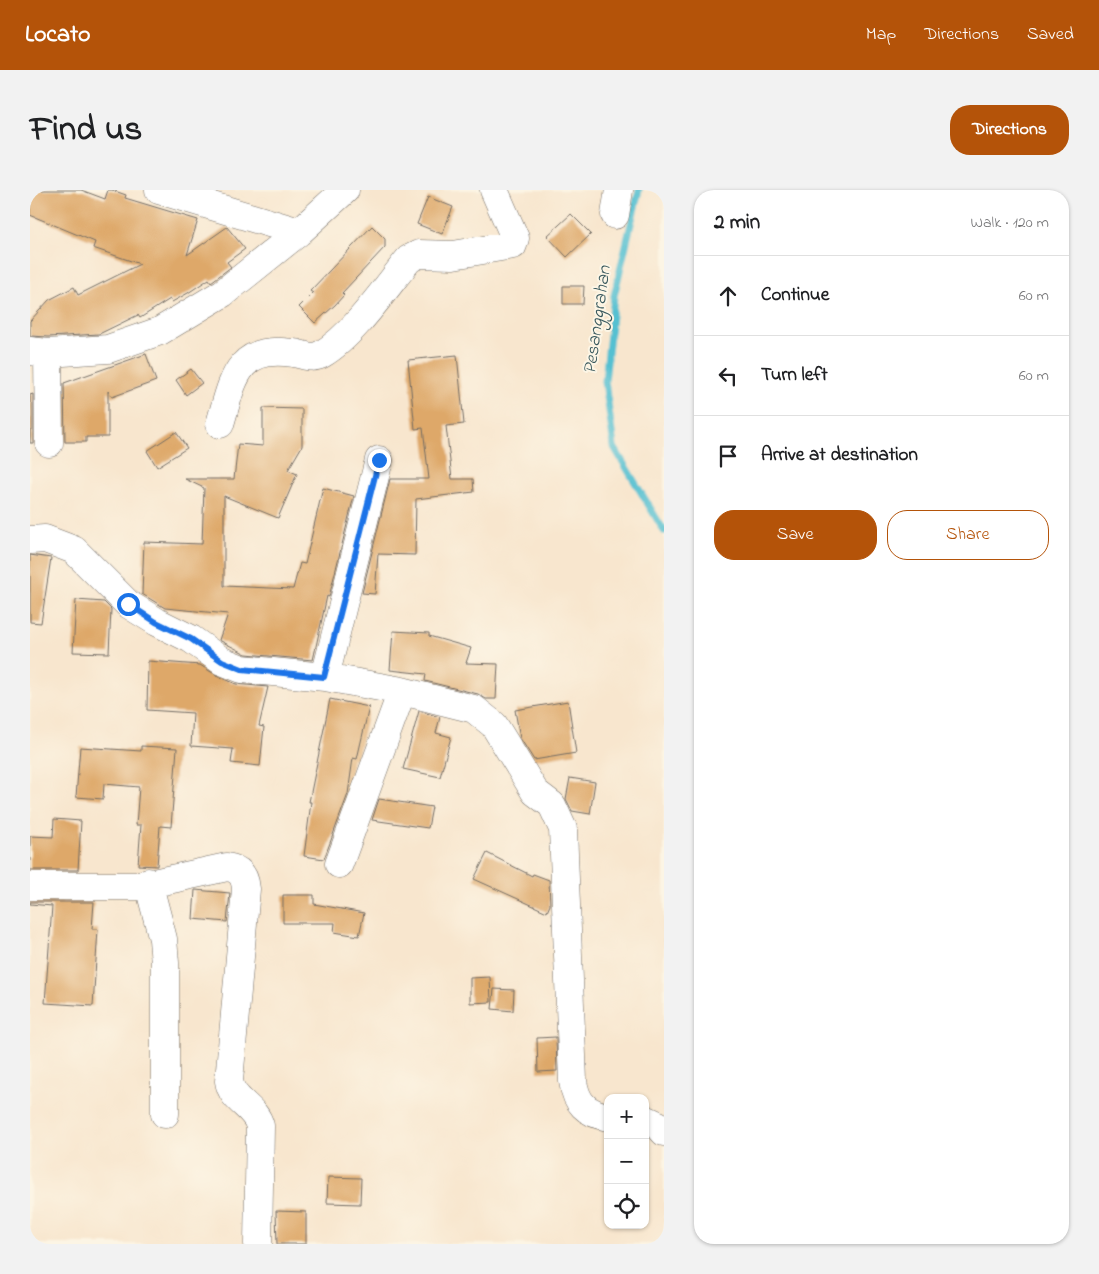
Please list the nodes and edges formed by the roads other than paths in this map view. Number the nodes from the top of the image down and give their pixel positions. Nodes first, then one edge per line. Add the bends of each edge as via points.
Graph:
1 (159, 190) edge
2 (345, 190) edge
3 (494, 190) edge
4 (299, 232) junction
5 (39, 352) edge
6 (220, 424) dead end
7 (49, 443) dead end
8 (379, 460) dead end
9 (30, 540) edge
10 (324, 677) junction
11 (402, 691) junction
12 (339, 864) dead end
13 (148, 882) junction
14 (30, 886) edge
15 (166, 1114) dead end
16 (604, 1116) edge
17 (649, 1121) edge
18 (664, 1132) edge
19 (258, 1244) edge

1 - 4 street
2 - 4 street
3 - 6 street via 515,238 513,245 453,255 418,254 409,259 341,341 321,355 307,357 278,350 264,352 249,360 234,375
4 - 5 street via 223,293 160,331 108,349
5 - 7 street
8 - 10 street
9 - 10 street via 45,539 74,550 128,604 191,639 222,661 242,669
10 - 11 street
11 - 12 street
11 - 16 street via 474,709 487,717 535,792 552,805 559,818 563,830 575,1096 583,1108
13 - 14 street via 131,886
13 - 15 street via 163,939 165,963
13 - 19 street via 227,867 238,870 244,878 246,890 229,1081 230,1090 258,1117 260,1126
17 - 18 street

